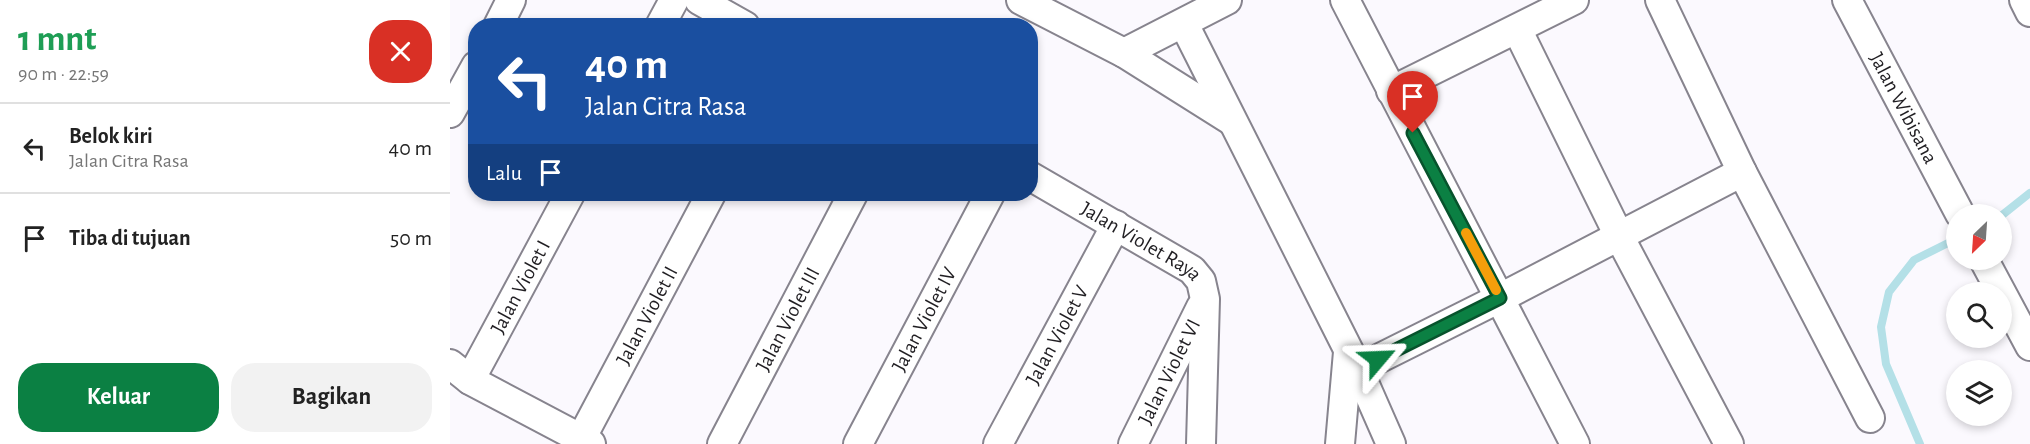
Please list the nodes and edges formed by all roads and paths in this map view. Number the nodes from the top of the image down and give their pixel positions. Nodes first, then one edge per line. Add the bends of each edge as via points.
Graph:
1 (511, 0) edge
2 (674, 0) edge
3 (699, 0) edge
4 (1021, 0) edge
5 (1227, 0) edge
6 (1345, 0) edge
7 (1574, 0) edge
8 (1660, 0) edge
9 (1847, 0) edge
10 (2024, 0) edge
11 (2030, 12) edge
12 (502, 18) edge
13 (664, 18) edge
14 (732, 18) edge
15 (1184, 24) junction
16 (1517, 28) junction
17 (1124, 53) junction
18 (468, 80) edge
19 (1391, 91) junction
20 (450, 113) edge
21 (1233, 122) junction
22 (1742, 172) junction
23 (1038, 181) edge
24 (566, 201) edge
25 (707, 201) edge
26 (849, 201) edge
27 (986, 201) edge
28 (1955, 204) edge
29 (1116, 225) junction
30 (1619, 236) junction
31 (1989, 270) edge
32 (1500, 298) junction
33 (1205, 299) junction
34 (2030, 346) edge
35 (1353, 360) junction
36 (457, 373) edge
37 (1870, 418) dead end
38 (586, 442) edge
39 (722, 444) edge
40 (858, 444) edge
41 (998, 444) edge
42 (1133, 444) edge
43 (1201, 444) edge
44 (1340, 444) edge
45 (1391, 444) edge
46 (1575, 444) edge
47 (1729, 444) edge

1 - 12 street
2 - 13 street
3 - 14 street
4 - 17 street
5 - 15 street
6 - 19 street
7 - 16 street
8 - 22 street
9 - 28 street, Jalan Wibisana
10 - 11 street
15 - 17 street
15 - 21 street
16 - 19 street
16 - 30 street
17 - 21 street
18 - 20 street
19 - 32 street
21 - 35 street
22 - 30 street
22 - 37 street
23 - 29 street, Jalan Violet Raya
24 - 36 street, Jalan Violet I
25 - 38 street, Jalan Violet II
26 - 39 street, Jalan Violet III
27 - 40 street, Jalan Violet IV
29 - 33 street, Jalan Violet Raya via 1192,270 1201,281
29 - 41 street, Jalan Violet V
30 - 32 street
30 - 47 street
31 - 34 street
32 - 35 street
32 - 46 street
33 - 42 street, Jalan Violet VI
33 - 43 street, Jalan Violet Raya
35 - 44 street
35 - 45 street
36 - 38 street

